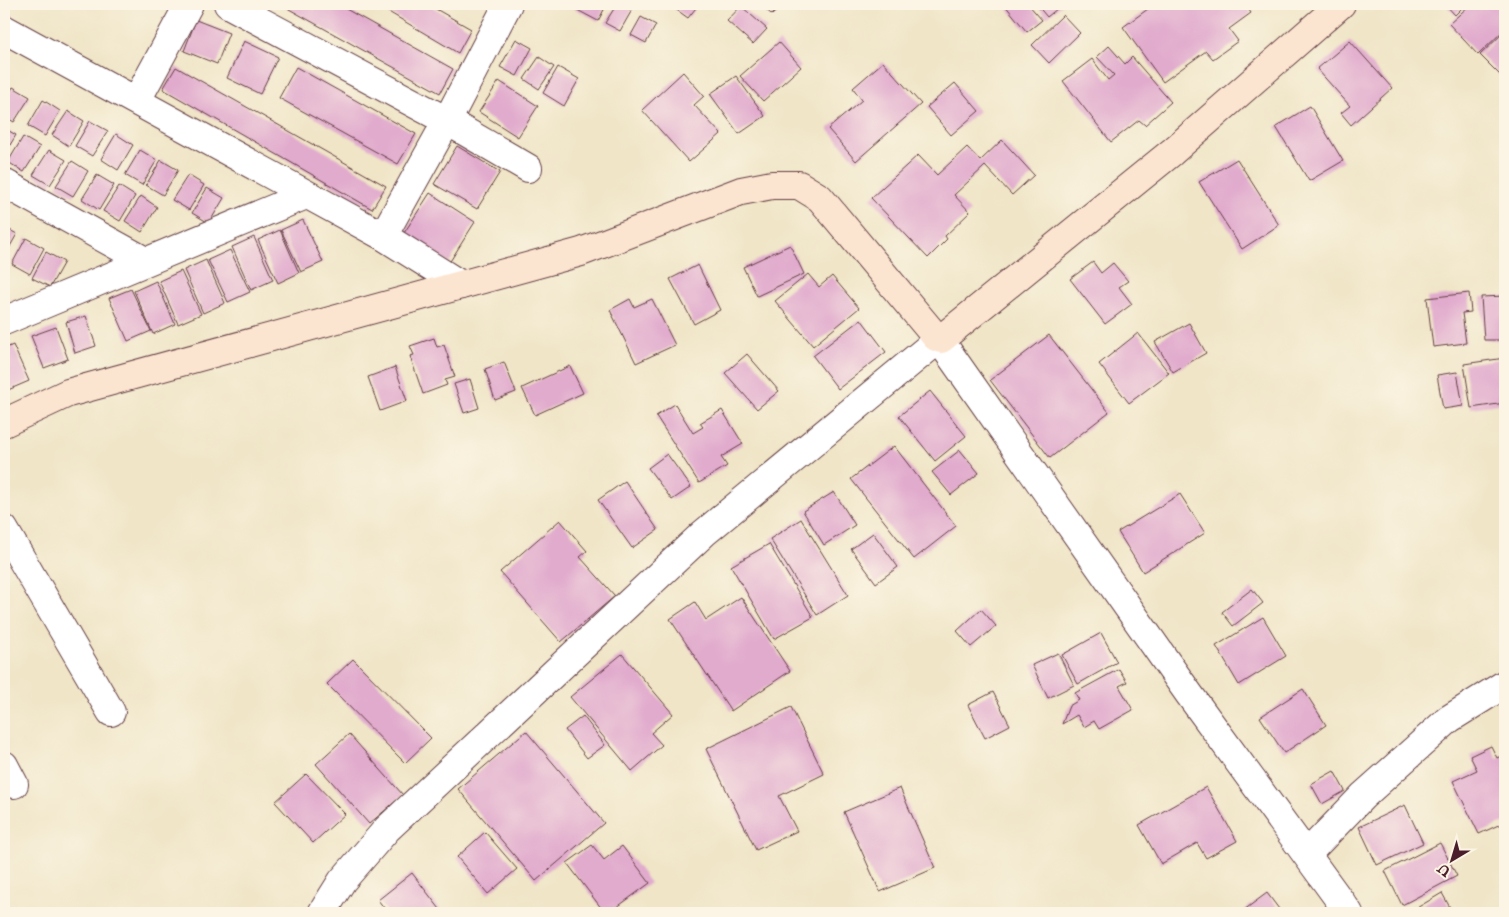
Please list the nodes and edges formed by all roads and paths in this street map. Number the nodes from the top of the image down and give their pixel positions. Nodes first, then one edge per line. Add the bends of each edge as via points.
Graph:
1 (189, 4) edge
2 (228, 4) edge
3 (508, 4) edge
4 (1341, 4) edge
5 (4, 29) edge
6 (137, 100) junction
7 (447, 121) junction
8 (528, 168) dead end
9 (4, 183) edge
10 (306, 195) junction
11 (383, 236) junction
12 (146, 261) junction
13 (461, 285) junction
14 (4, 321) edge
15 (939, 339) junction
16 (4, 423) edge
17 (4, 529) edge
18 (1505, 684) edge
19 (111, 712) dead end
20 (1307, 854) junction
21 (322, 913) edge
22 (1349, 913) edge

1 - 6 street
2 - 7 street
3 - 7 street
4 - 15 street via 1172,152 951,333
5 - 6 street
6 - 10 street
7 - 8 street
7 - 11 street
9 - 12 street
10 - 11 street
10 - 12 street
11 - 13 street
12 - 14 street
13 - 15 street via 581,252 740,191 772,184 799,185 829,206
13 - 16 street via 68,393
15 - 20 street via 1189,694
15 - 21 street via 704,533 387,829 353,867
17 - 19 street
18 - 20 street via 1449,718 1363,796
20 - 22 street

